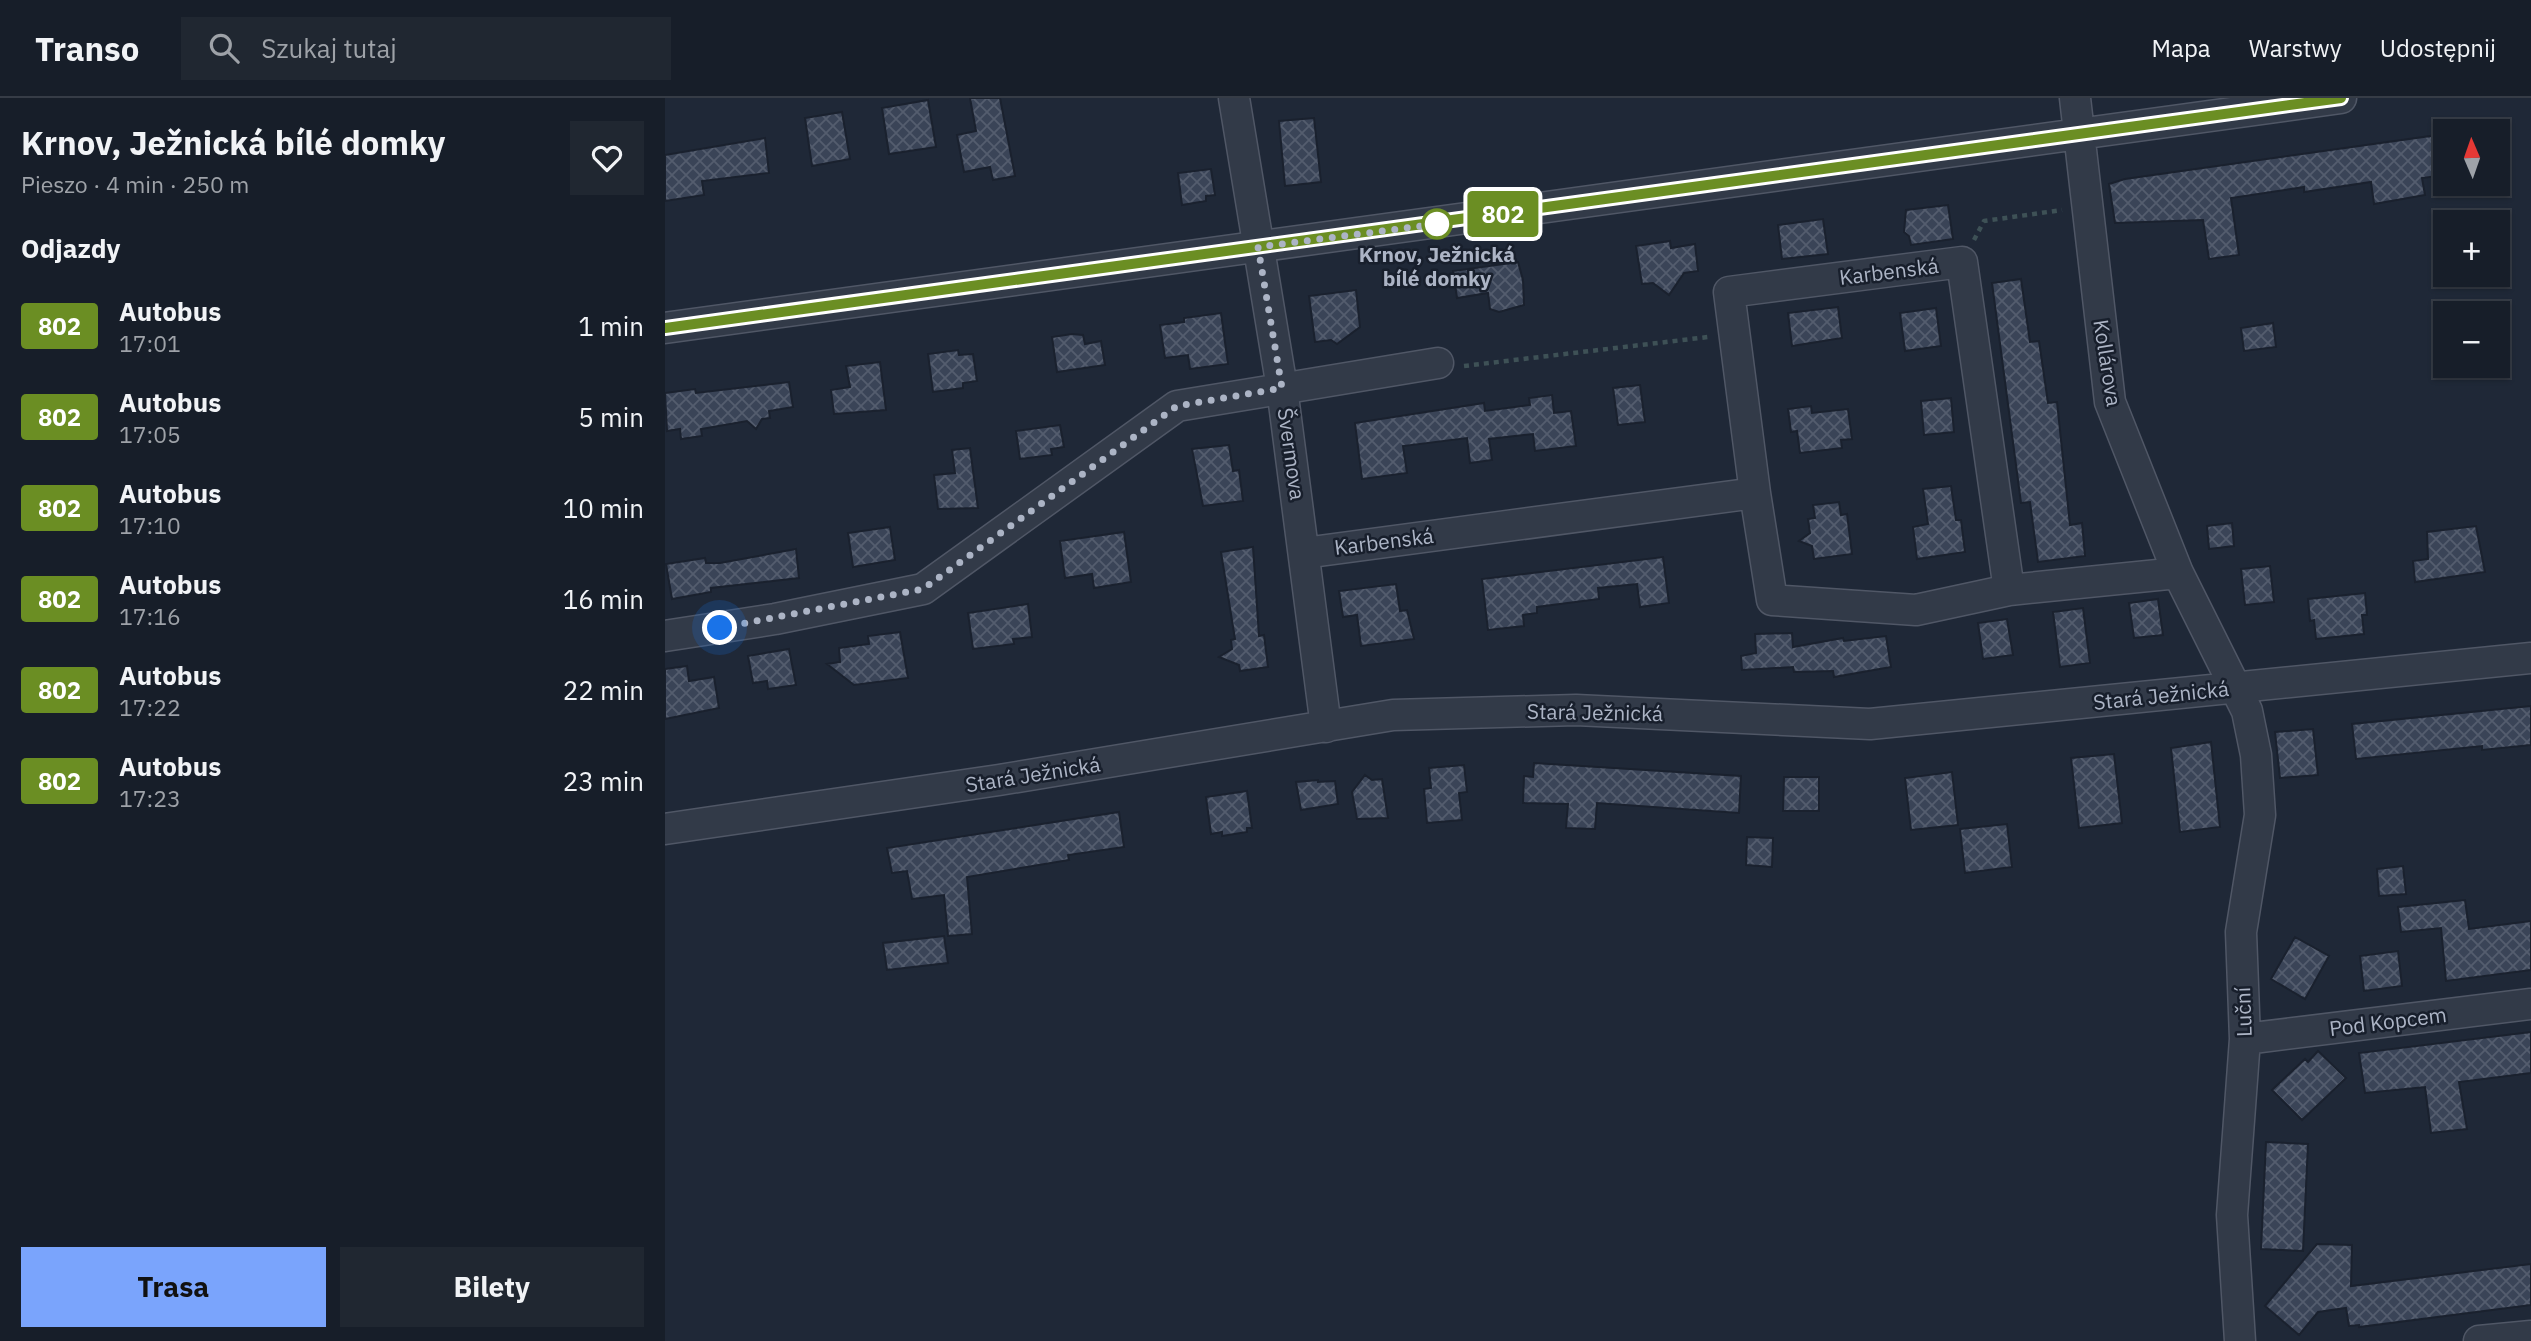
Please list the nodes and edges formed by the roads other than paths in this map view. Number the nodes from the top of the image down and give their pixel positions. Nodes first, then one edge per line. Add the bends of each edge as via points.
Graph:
1 (1234, 98) edge
2 (2075, 98) edge
3 (2341, 98) edge
4 (2079, 134) junction
5 (1258, 247) junction
6 (665, 328) edge
7 (1439, 363) road end
8 (1282, 388) junction
9 (1755, 493) junction
10 (1304, 552) junction
11 (2178, 573) junction
12 (2008, 590) junction
13 (665, 636) edge
14 (2531, 658) edge
15 (2234, 688) junction
16 (1326, 727) junction
17 (665, 829) edge
18 (2531, 1004) edge
19 (2245, 1039) junction
20 (2531, 1336) edge
21 (2240, 1341) edge
22 (2479, 1341) edge

1 - 5 street, Švermova
2 - 4 street, Kollárova
3 - 4 street
4 - 5 street
4 - 11 street, Kollárova via 2110,402
5 - 6 street
5 - 8 street, Švermova
7 - 8 street
8 - 10 street, Švermova
8 - 13 street via 1177,406 923,589
9 - 10 street, Karbenská
9 - 12 street, Karbenská via 1772,600 1916,610
9 - 12 street, Karbenská via 1730,292 1962,262
10 - 16 street, Švermova
11 - 12 street, Karbenská
11 - 15 street, Kollárova
14 - 15 street, Stará Ježnická
15 - 16 street, Stará Ježnická via 1883,723 1576,710 1394,715
15 - 19 street, Luční via 2252,727 2261,799 2241,932
16 - 17 street, Stará Ježnická
18 - 19 street, Pod Kopcem
19 - 21 street, Luční via 2232,1215
20 - 22 street

